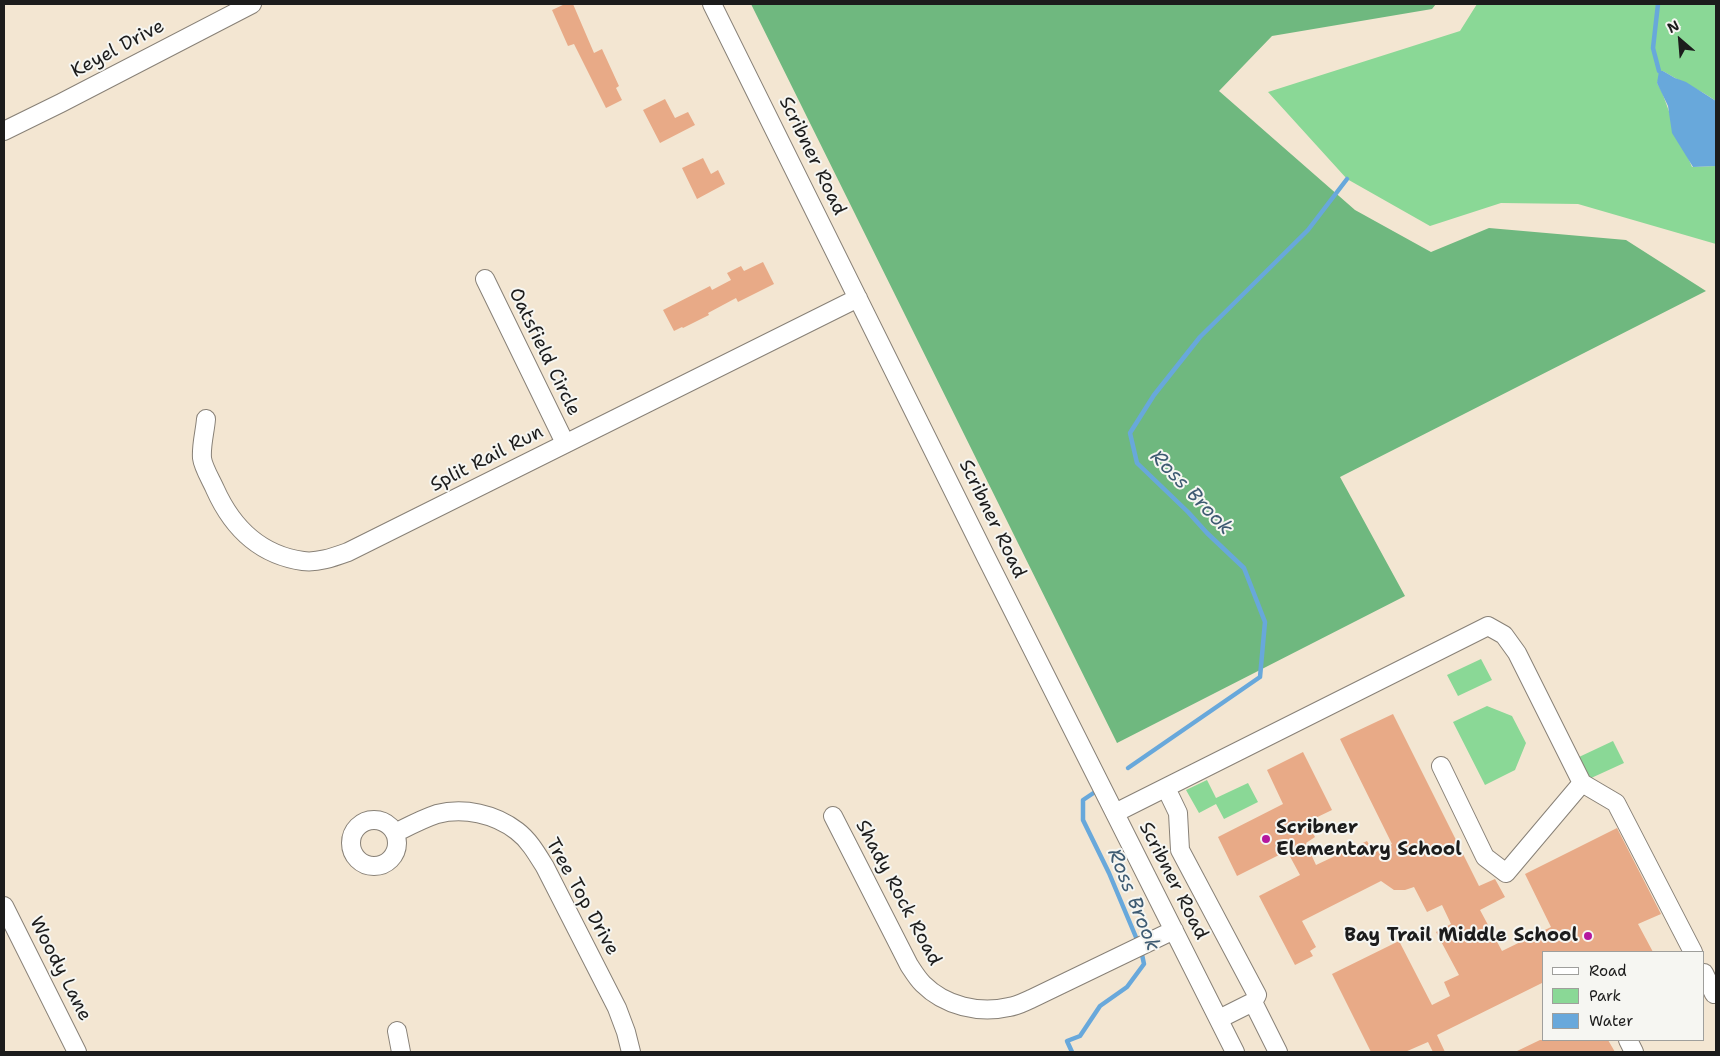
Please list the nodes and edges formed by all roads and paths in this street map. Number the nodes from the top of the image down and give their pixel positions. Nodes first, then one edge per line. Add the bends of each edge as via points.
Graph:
1 (252, 4) edge
2 (712, 4) edge
3 (4, 131) edge
4 (485, 279) dead end
5 (858, 298) junction
6 (206, 420) dead end
7 (566, 444) junction
8 (1441, 766) dead end
9 (1582, 783) junction
10 (1166, 788) junction
11 (1116, 813) junction
12 (833, 816) dead end
13 (395, 833) dead end
14 (4, 906) edge
15 (1174, 930) junction
16 (1692, 951) edge
17 (1705, 975) edge
18 (1714, 994) dead end
19 (1255, 998) junction
20 (1219, 1019) junction
21 (397, 1031) dead end
22 (78, 1052) edge
23 (401, 1052) edge
24 (630, 1052) edge
25 (1235, 1052) edge
26 (1278, 1052) edge

1 - 3 street, Keyel Drive
2 - 5 street, Scribner Road
4 - 7 street, Oatsfield Circle
5 - 7 street, Split Rail Run
5 - 11 street, Scribner Road
6 - 7 street, Split Rail Run via 202,459 228,515 260,546 304,561 327,559 348,552
8 - 9 street via 1485,857 1506,873
9 - 10 street via 1517,653 1504,635 1488,626
9 - 16 street via 1616,803
10 - 11 street
10 - 19 street via 1178,813 1180,850
11 - 15 street, Scribner Road
12 - 15 street, Shady Rock Road via 909,965 922,984 961,1007 982,1010 1009,1007
13 - 24 street, Tree Top Drive via 436,815 455,811 475,812 517,831 545,867 617,1008
14 - 22 street, Woody Lane
15 - 20 street, Scribner Road
17 - 18 street
19 - 20 street
19 - 26 street
20 - 25 street, Scribner Road
21 - 23 street

